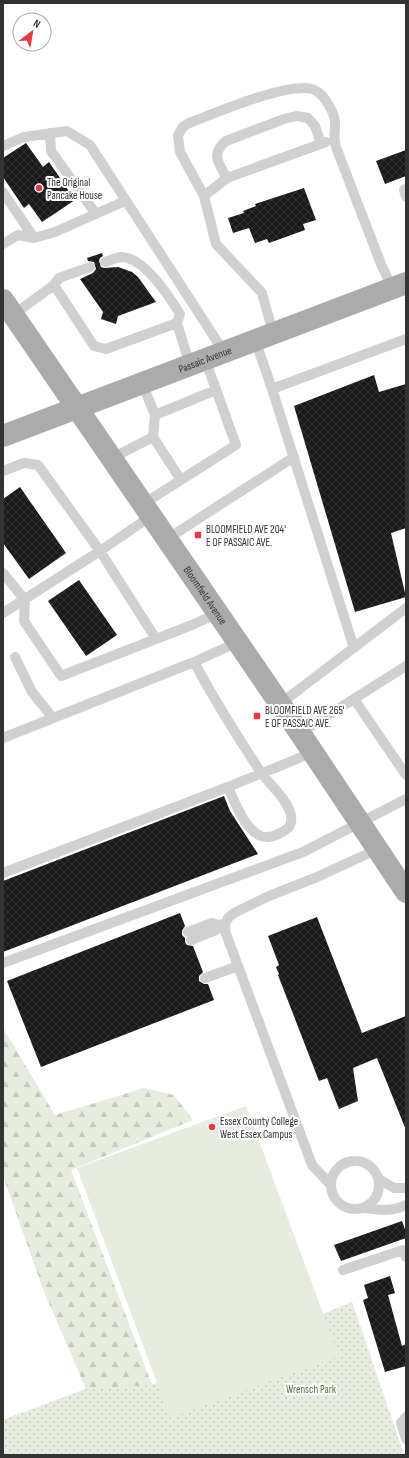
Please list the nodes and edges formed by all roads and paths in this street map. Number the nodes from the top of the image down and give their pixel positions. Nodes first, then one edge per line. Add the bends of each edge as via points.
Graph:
1 (50, 133) junction
2 (333, 138) junction
3 (321, 144) junction
4 (3, 146) edge
5 (226, 178) junction
6 (406, 189) edge
7 (3, 192) edge
8 (204, 196) junction
9 (406, 197) edge
10 (126, 201) junction
11 (96, 214) junction
12 (34, 238) junction
13 (3, 244) edge
14 (105, 262) dead end
15 (90, 267) dead end
16 (54, 285) junction
17 (399, 286) edge
18 (8, 308) edge
19 (177, 323) junction
20 (264, 337) junction
21 (406, 339) edge
22 (206, 359) junction
23 (142, 383) junction
24 (272, 388) junction
25 (216, 390) junction
26 (77, 407) junction
27 (155, 415) junction
28 (3, 436) edge
29 (153, 437) junction
30 (294, 457) junction
31 (112, 458) junction
32 (3, 471) edge
33 (181, 480) junction
34 (147, 510) junction
35 (167, 539) junction
36 (100, 551) junction
37 (3, 573) edge
38 (25, 600) junction
39 (406, 608) edge
40 (3, 613) edge
41 (218, 613) junction
42 (156, 639) junction
43 (238, 642) junction
44 (354, 648) junction
45 (15, 656) dead end
46 (194, 662) junction
47 (406, 666) edge
48 (354, 699) junction
49 (280, 704) junction
50 (53, 718) junction
51 (300, 733) junction
52 (3, 738) edge
53 (312, 752) junction
54 (261, 772) junction
55 (406, 775) edge
56 (228, 787) junction
57 (406, 799) edge
58 (361, 822) junction
59 (378, 849) junction
60 (3, 873) edge
61 (406, 892) edge
62 (222, 924) junction
63 (189, 936) dead end
64 (3, 962) edge
65 (238, 966) junction
66 (206, 978) dead end
67 (379, 1180) junction
68 (330, 1184) junction
69 (406, 1188) edge
70 (406, 1205) edge
71 (364, 1208) junction
72 (406, 1257) edge
73 (343, 1270) dead end
74 (406, 1417) edge
75 (406, 1439) edge

1 - 4 lane via 24,136
1 - 10 lane via 67,131 90,145
1 - 11 lane via 51,151
2 - 3 lane
2 - 8 lane via 333,115 323,96 313,89 279,92 189,123 178,135 180,152
2 - 17 lane via 381,264
3 - 5 lane
3 - 5 lane via 315,126 308,118 296,116 284,119 226,141 220,146 218,162
5 - 8 lane
6 - 9 lane
7 - 12 lane
8 - 20 lane via 216,244 262,293
10 - 11 lane
10 - 22 lane
11 - 12 lane
12 - 13 lane via 18,235
14 - 19 lane via 121,257 134,261 148,271 180,314
15 - 16 lane via 59,278
16 - 18 lane
16 - 19 lane via 94,346 106,348
17 - 20 main road, Passaic Avenue
18 - 26 main road, Bloomfield Avenue
19 - 22 lane
20 - 22 main road, Passaic Avenue
20 - 24 lane
21 - 24 lane
22 - 23 main road, Passaic Avenue
22 - 25 lane
23 - 26 main road, Passaic Avenue
23 - 27 lane
24 - 30 lane
25 - 27 lane
25 - 33 lane via 236,445
26 - 28 main road, Passaic Avenue
26 - 31 main road, Bloomfield Avenue
27 - 29 lane
29 - 31 lane
29 - 33 lane
30 - 35 lane
30 - 44 lane
31 - 34 main road, Bloomfield Avenue
32 - 36 lane via 24,463 38,464
33 - 34 lane
34 - 35 main road, Bloomfield Avenue
34 - 36 lane
35 - 41 main road, Bloomfield Avenue
36 - 38 lane
36 - 42 lane
37 - 38 lane
38 - 40 lane
38 - 42 lane via 24,620 61,676
39 - 44 lane
41 - 42 lane
41 - 43 main road, Bloomfield Avenue
43 - 46 lane
43 - 49 main road, Bloomfield Avenue
44 - 49 lane
45 - 50 lane via 32,692
46 - 50 lane
46 - 54 lane
47 - 48 lane
48 - 51 lane
48 - 55 lane
49 - 51 main road, Bloomfield Avenue
50 - 52 lane
51 - 53 main road, Bloomfield Avenue
53 - 54 lane via 287,764
53 - 58 main road, Bloomfield Avenue
54 - 56 lane
54 - 56 lane via 287,806 291,816 288,829 279,834 262,837 252,831 236,807
56 - 60 lane
57 - 58 lane
58 - 59 main road, Bloomfield Avenue
58 - 64 lane via 303,852
59 - 61 main road, Bloomfield Avenue
59 - 62 lane via 269,896 234,913
62 - 63 lane via 216,930
62 - 65 lane
65 - 66 lane
65 - 68 lane via 312,1165
67 - 68 lane via 372,1167 358,1160 342,1163 336,1169
67 - 69 lane via 394,1188
67 - 71 lane via 376,1197
68 - 71 lane via 333,1196 341,1205 348,1208
70 - 71 lane via 396,1210 384,1211
72 - 73 lane via 403,1250
74 - 75 lane via 401,1423

